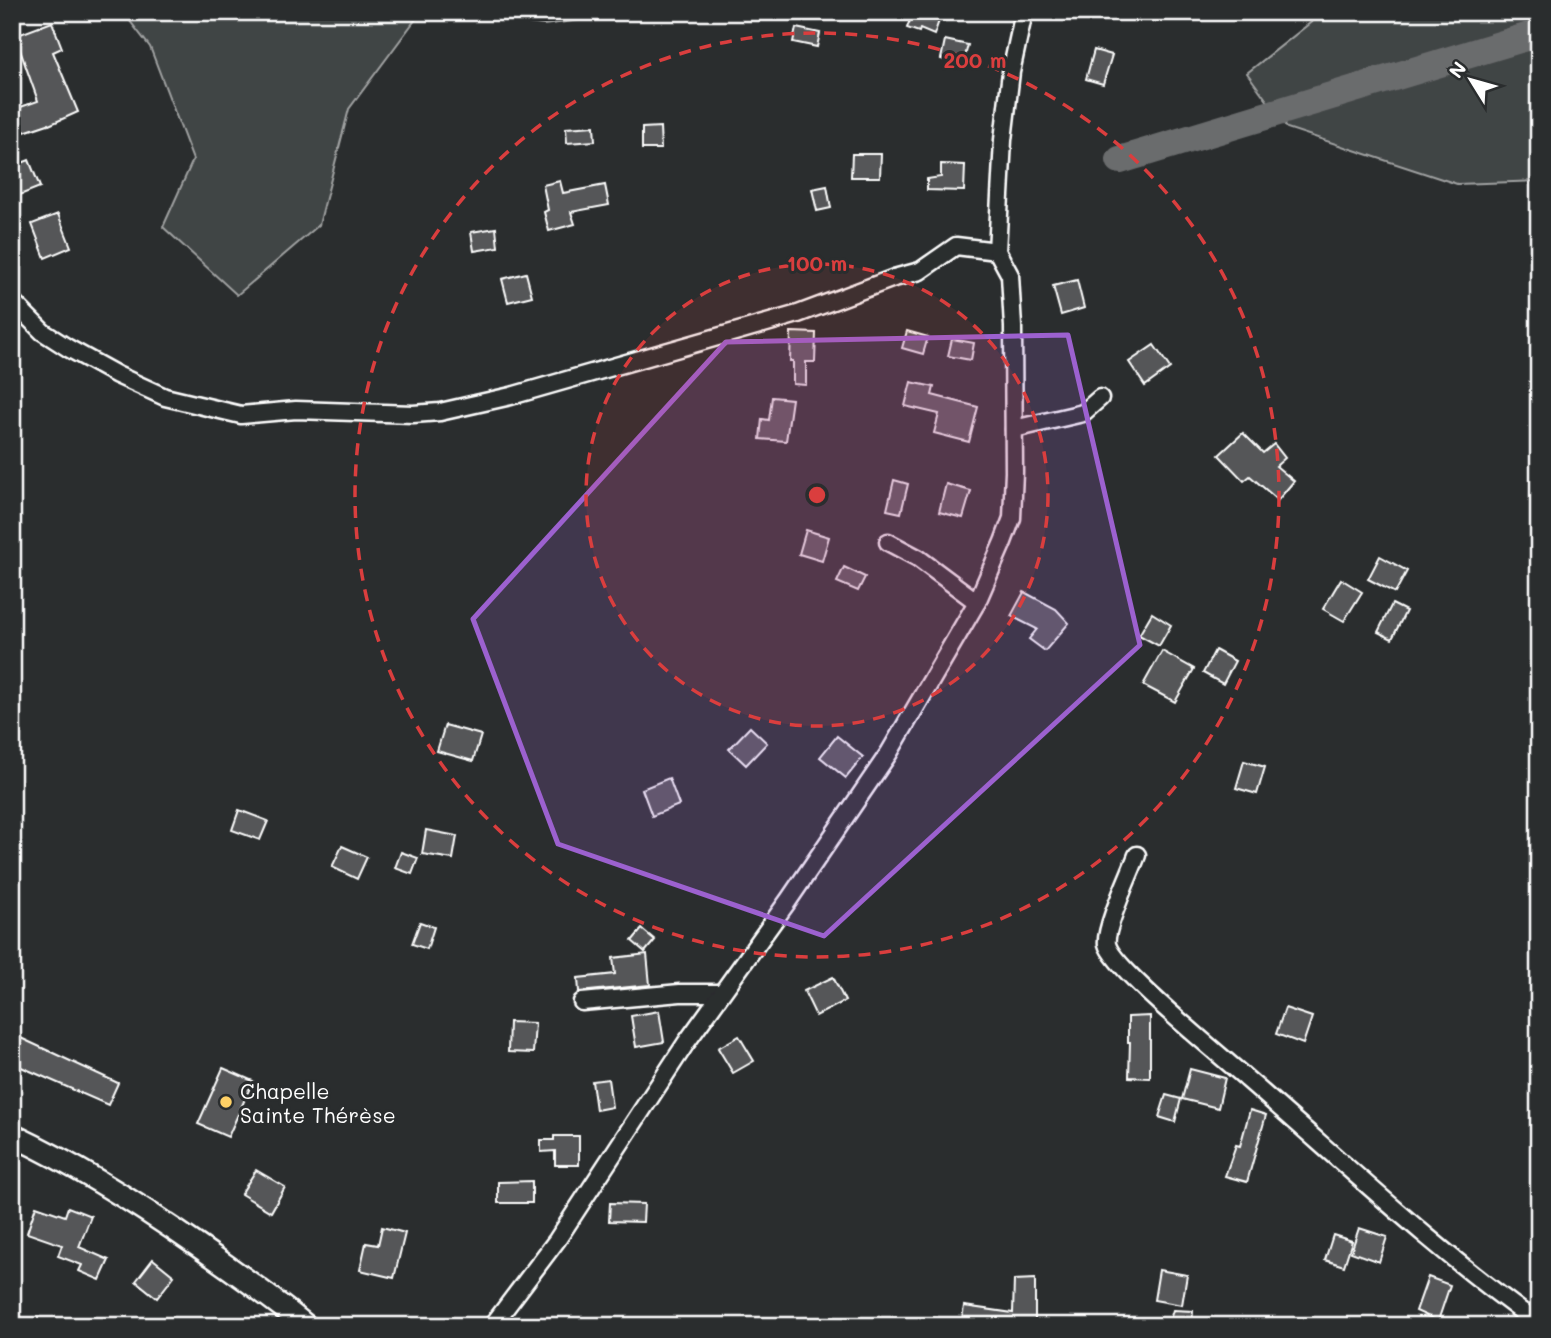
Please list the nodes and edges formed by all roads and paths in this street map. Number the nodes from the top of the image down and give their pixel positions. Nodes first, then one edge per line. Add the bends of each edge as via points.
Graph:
1 (1024, 12) edge
2 (997, 251) junction
3 (12, 302) edge
4 (1100, 398) dead end
5 (1014, 429) junction
6 (888, 542) dead end
7 (977, 602) junction
8 (1137, 855) dead end
9 (721, 993) junction
10 (582, 1003) dead end
11 (12, 1135) edge
12 (1539, 1324) edge
13 (306, 1326) edge
14 (492, 1326) edge

1 - 2 street via 1003,140
2 - 3 street via 956,246 920,271 798,314 511,396 413,414 296,410 241,415 165,397 68,348 43,332
2 - 5 street via 1010,275
4 - 5 street via 1083,413
5 - 7 street via 1012,518
6 - 7 street via 918,558
7 - 9 street via 889,753
8 - 12 street via 1108,930 1106,943 1113,957 1394,1209 1480,1282
9 - 10 street
9 - 14 street via 556,1240
11 - 13 main road via 128,1198

